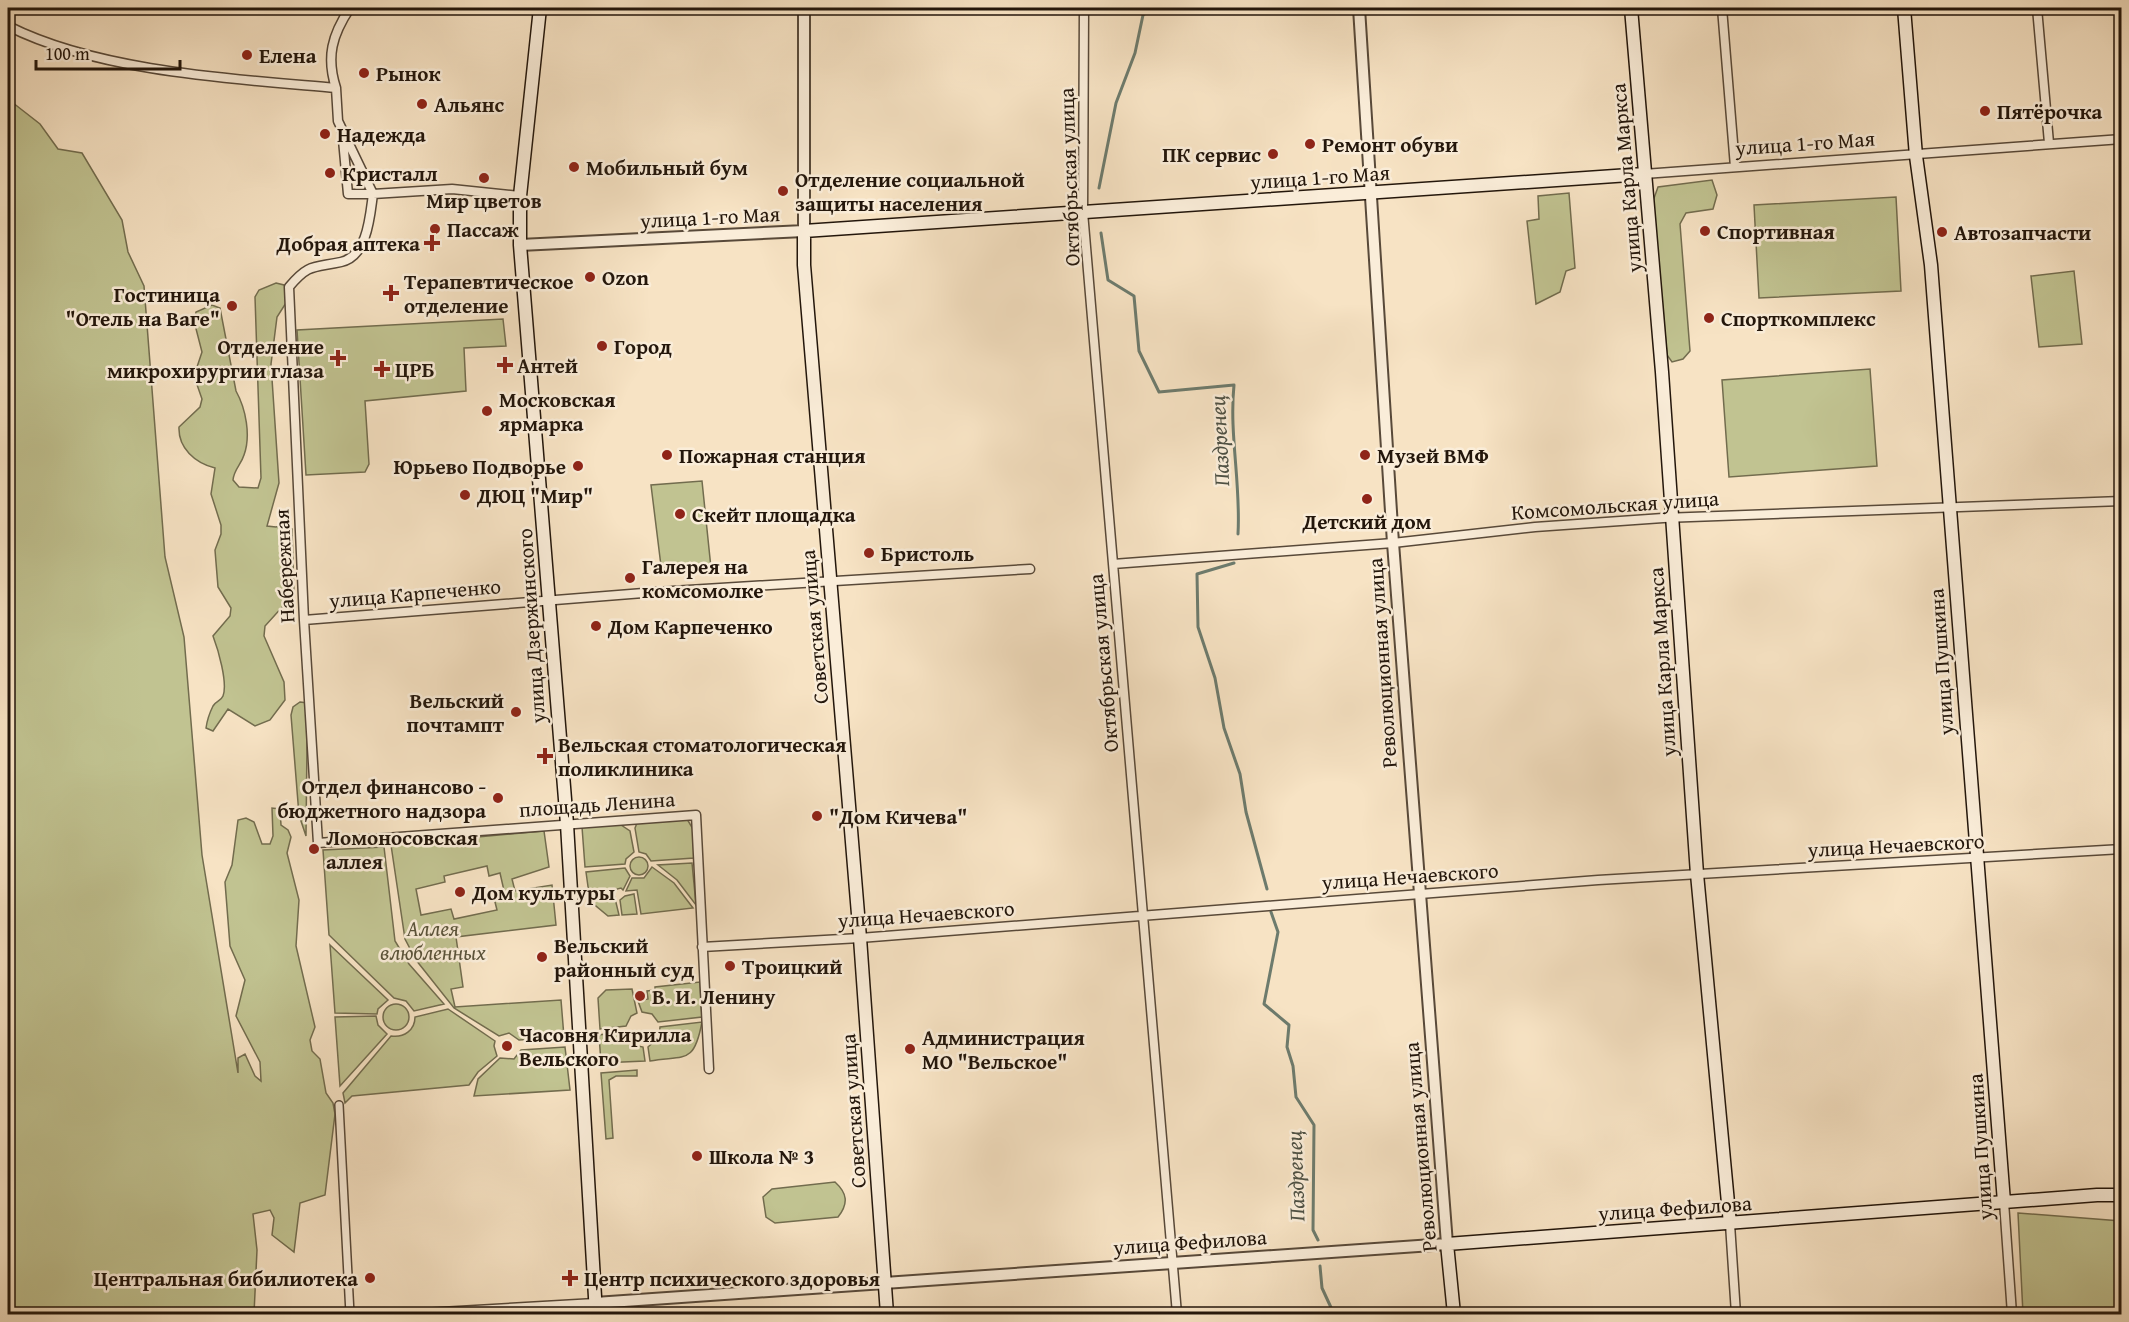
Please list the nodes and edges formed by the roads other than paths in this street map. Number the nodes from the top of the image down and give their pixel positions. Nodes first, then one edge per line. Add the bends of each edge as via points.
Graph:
1 (350, 8) edge
2 (540, 8) edge
3 (804, 8) edge
4 (1084, 8) edge
5 (1359, 8) edge
6 (1631, 8) edge
7 (1722, 8) edge
8 (1904, 8) edge
9 (2037, 8) edge
10 (8, 26) edge
11 (336, 88) junction
12 (342, 129) junction
13 (2121, 139) edge
14 (2049, 143) junction
15 (1916, 156) junction
16 (1735, 167) junction
17 (1644, 174) junction
18 (1371, 193) junction
19 (373, 194) junction
20 (520, 196) junction
21 (1083, 212) junction
22 (804, 231) junction
23 (520, 245) junction
24 (2121, 501) edge
25 (1949, 507) junction
26 (1673, 517) junction
27 (1393, 543) junction
28 (1113, 564) junction
29 (1030, 569) dead end
30 (830, 580) junction
31 (548, 601) junction
32 (304, 620) junction
33 (567, 824) junction
34 (318, 843) joint
35 (2121, 849) edge
36 (1976, 859) junction
37 (1697, 874) junction
38 (1419, 894) junction
39 (1144, 914) junction
40 (860, 938) junction
41 (702, 947) junction
42 (709, 1069) dead end
43 (339, 1105) dead end
44 (2121, 1195) edge
45 (2004, 1202) junction
46 (1730, 1224) junction
47 (1447, 1244) junction
48 (1174, 1263) junction
49 (885, 1284) junction
50 (595, 1309) edge
51 (350, 1314) edge
52 (406, 1314) edge
53 (887, 1314) edge
54 (1178, 1314) edge
55 (1454, 1314) edge
56 (1736, 1314) edge
57 (2012, 1314) edge

1 - 11 street via 338,26 329,66
2 - 20 main road, улица Дзержинского
3 - 22 street, Советская улица
4 - 21 street, Октябрьская улица
5 - 18 street, Революционная улица
6 - 17 main road, улица Карла Маркса
7 - 16 street
8 - 15 main road, улица Пушкина
9 - 14 street
10 - 11 street via 33,39 102,59
11 - 12 street
12 - 19 street
12 - 19 street via 348,194
13 - 14 street, улица 1-го Мая
14 - 15 street, улица 1-го Мая
15 - 16 street, улица 1-го Мая
15 - 25 main road, улица Пушкина via 1931,265
16 - 17 street, улица 1-го Мая
17 - 18 main road, улица 1-го Мая
17 - 26 main road, улица Карла Маркса
18 - 21 main road, улица 1-го Мая
18 - 27 street, Революционная улица
19 - 20 street via 452,189
19 - 32 street, Набережная via 368,231 357,250 344,261 316,264 298,275 289,287
20 - 23 main road, улица Дзержинского
21 - 22 main road, улица 1-го Мая
21 - 28 street, Октябрьская улица
22 - 23 street, улица 1-го Мая
22 - 30 main road, Советская улица
23 - 31 main road, улица Дзержинского
24 - 25 street, Комсомольская улица
25 - 26 street, Комсомольская улица
25 - 36 main road, улица Пушкина
26 - 27 street, Комсомольская улица
26 - 37 main road, улица Карла Маркса
27 - 28 street, Комсомольская улица
27 - 38 street, Революционная улица
28 - 39 street, Октябрьская улица
29 - 30 street, улица Карпеченко
30 - 31 street, улица Карпеченко
30 - 40 main road, Советская улица
31 - 32 street, улица Карпеченко
31 - 33 main road, улица Дзержинского
32 - 34 street, Набережная
33 - 34 street, площадь Ленина
33 - 41 street, площадь Ленина via 696,815
33 - 50 main road, улица Дзержинского
35 - 36 street, улица Нечаевского
36 - 37 street, улица Нечаевского
36 - 45 main road, улица Пушкина
37 - 38 street, улица Нечаевского
37 - 46 main road, улица Карла Маркса
38 - 39 street, улица Нечаевского
38 - 47 street, Революционная улица
39 - 40 street, улица Нечаевского
39 - 48 street, Октябрьская улица
40 - 41 street, улица Нечаевского
40 - 49 main road, Советская улица
41 - 42 street, площадь Ленина
43 - 51 street
44 - 45 main road, улица Фефилова
45 - 46 main road, улица Фефилова
45 - 57 street, улица Пушкина
46 - 47 main road, улица Фефилова
46 - 56 street, улица Карла Маркса
47 - 48 street, улица Фефилова
47 - 55 main road, Революционная улица
48 - 49 street, улица Фефилова
48 - 54 street, Октябрьская улица
49 - 50 street, улица Фефилова
49 - 53 main road, Советская улица
50 - 52 street, улица Фефилова

